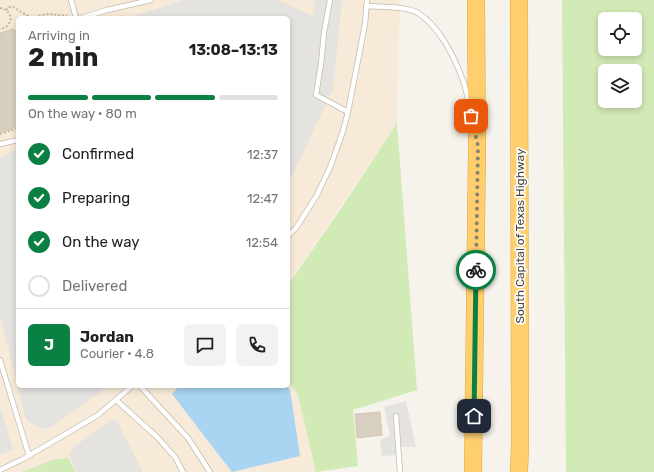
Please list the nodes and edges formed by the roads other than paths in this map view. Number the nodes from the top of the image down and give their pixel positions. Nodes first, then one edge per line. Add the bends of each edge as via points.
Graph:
1 (71, 0) edge
2 (151, 0) edge
3 (330, 0) edge
4 (366, 0) edge
5 (476, 0) edge
6 (519, 0) edge
7 (366, 6) junction
8 (75, 16) edge
9 (88, 16) edge
10 (470, 108) dead end
11 (348, 112) junction
12 (471, 116) dead end
13 (16, 140) edge
14 (0, 144) edge
15 (478, 146) junction
16 (290, 234) edge
17 (0, 360) edge
18 (130, 388) edge
19 (142, 388) edge
20 (116, 400) junction
21 (396, 416) dead end
22 (29, 456) junction
23 (0, 470) edge
24 (183, 472) edge
25 (210, 472) edge
26 (400, 472) edge
27 (473, 472) edge
28 (518, 472) edge

1 - 8 lane
2 - 9 lane
3 - 11 lane via 316,95
4 - 7 lane
5 - 15 highway
6 - 28 highway, South Capital of Texas Highway
7 - 10 lane via 400,8 417,13 432,25 447,46 463,79
7 - 11 lane via 365,24
11 - 16 lane via 331,165 320,188
12 - 15 lane
13 - 14 lane
15 - 27 highway
17 - 22 lane
18 - 20 lane
19 - 25 lane via 188,438
20 - 22 lane via 98,415
20 - 24 lane via 157,437 175,457
21 - 26 lane
22 - 23 lane

